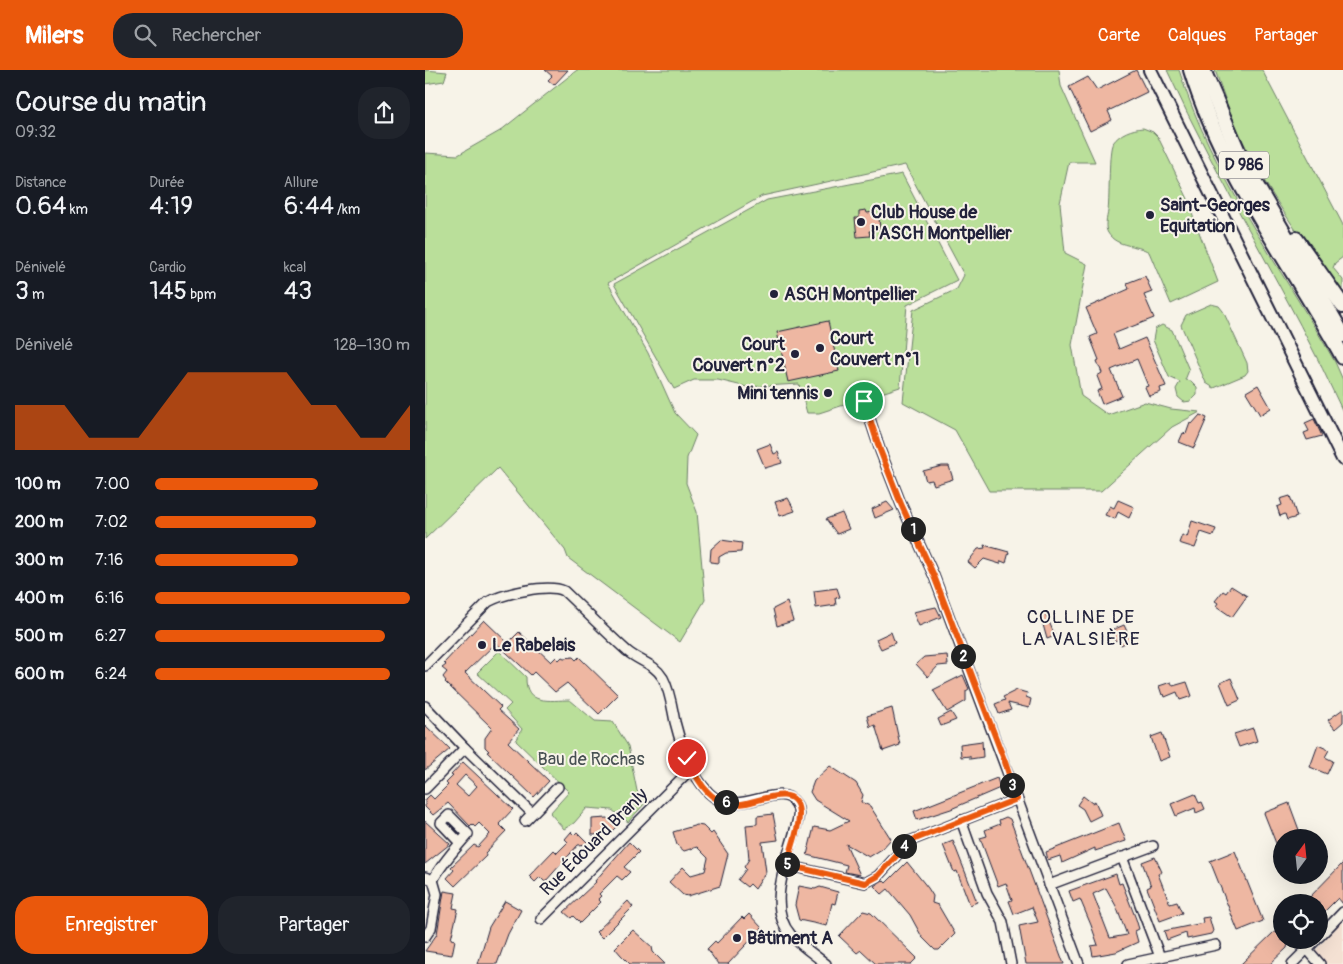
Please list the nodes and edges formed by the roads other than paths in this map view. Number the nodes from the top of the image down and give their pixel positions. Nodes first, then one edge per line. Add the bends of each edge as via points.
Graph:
1 (1150, 70) edge
2 (1199, 71) edge
3 (1343, 306) edge
4 (1343, 335) edge
5 (1343, 357) edge
6 (864, 401) dead end
7 (1342, 454) edge
8 (425, 666) edge
9 (425, 706) edge
10 (465, 748) junction
11 (692, 768) junction
12 (557, 787) dead end
13 (425, 789) edge
14 (1017, 799) junction
15 (532, 814) junction
16 (961, 820) junction
17 (525, 821) dead end
18 (460, 843) dead end
19 (1153, 846) dead end
20 (1122, 857) junction
21 (787, 865) junction
22 (429, 879) edge
23 (1049, 885) junction
24 (1343, 912) edge
25 (541, 919) dead end
26 (1328, 928) edge
27 (425, 937) edge
28 (1216, 945) dead end
29 (1307, 949) joint
30 (1160, 957) junction
31 (826, 964) edge
32 (1011, 964) edge
33 (1079, 964) edge
34 (1128, 964) edge
35 (1292, 964) edge
36 (1320, 964) edge

1 - 7 street
2 - 3 main road, D 986 via 1220,100 1262,185 1292,234
2 - 4 main road, D 986 via 1241,161
2 - 5 main road, D 986 via 1212,125 1231,165
6 - 14 street via 880,450 934,576
8 - 11 street via 488,602 517,592 560,589 629,652 658,671 669,690 679,736
9 - 10 street
10 - 13 street
10 - 15 street
11 - 21 street via 709,794 720,800 738,804 777,795 792,799 798,807 799,816
11 - 25 street, Rue Édouard Branly
12 - 15 street
14 - 16 street
14 - 23 street
15 - 17 street
16 - 21 street via 910,841 878,876 865,883
16 - 32 street via 987,893 1003,922
18 - 22 street
19 - 20 street
20 - 23 street
20 - 30 street
21 - 31 street via 779,901 781,918 791,935
22 - 27 street via 437,894 431,928
23 - 33 street
24 - 26 street
28 - 30 street
29 - 35 street
29 - 36 street
30 - 34 street

